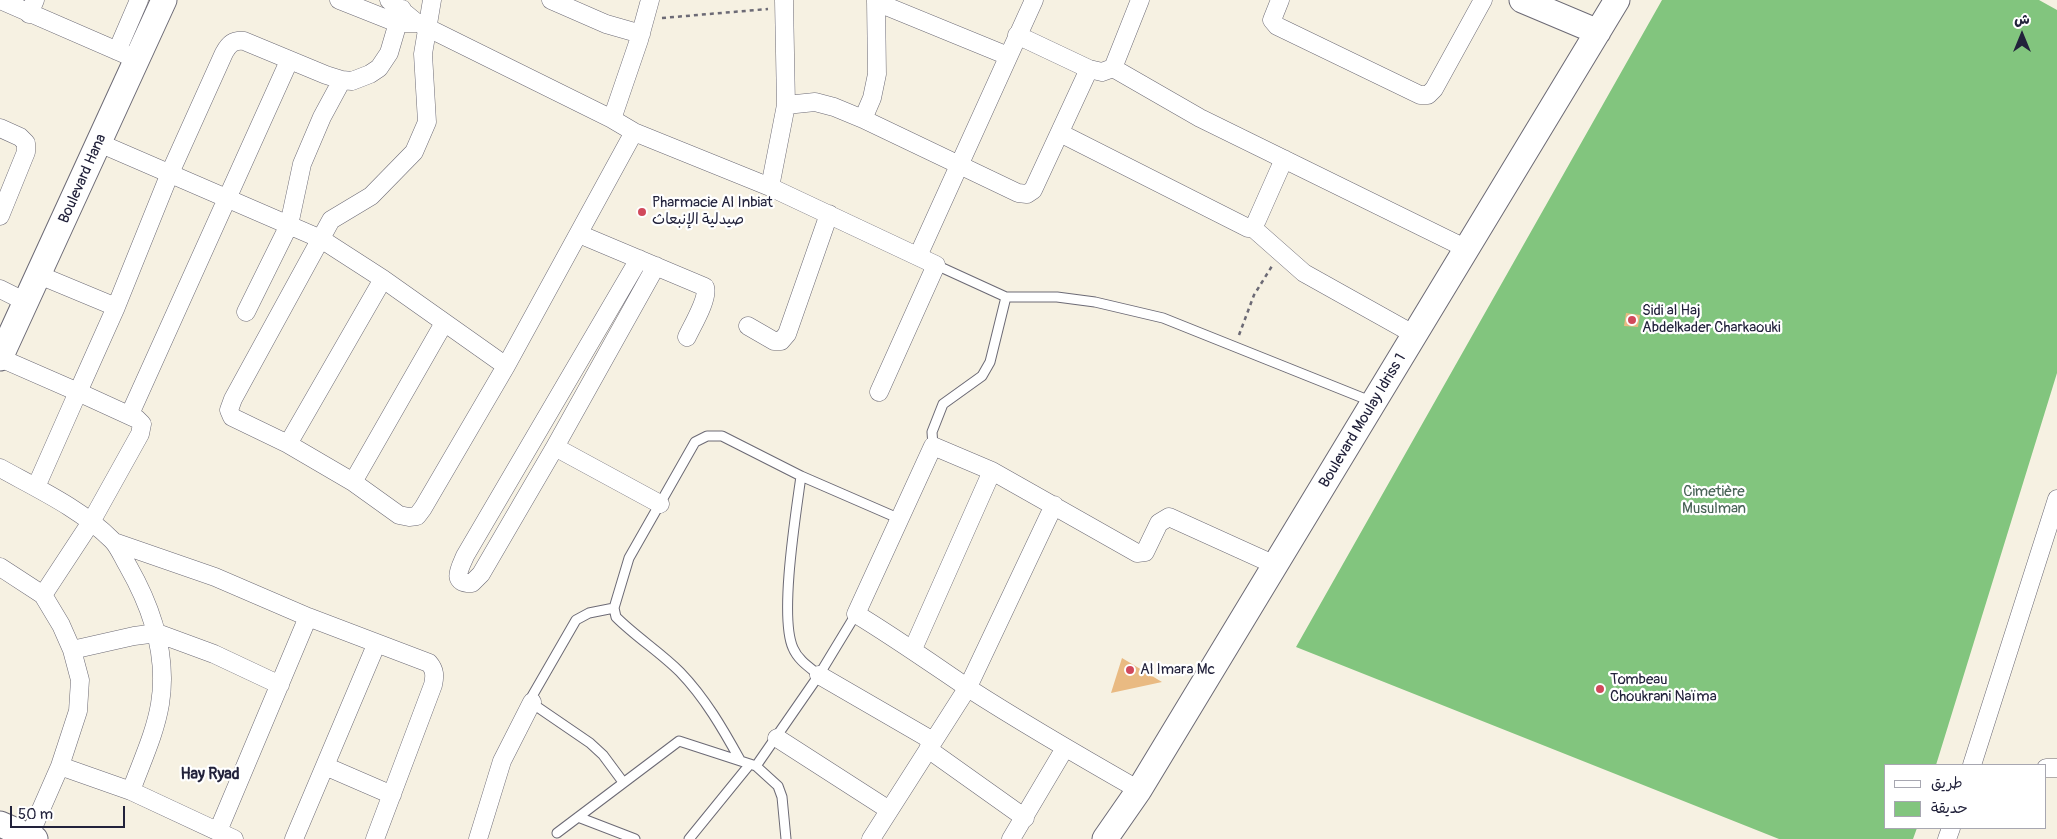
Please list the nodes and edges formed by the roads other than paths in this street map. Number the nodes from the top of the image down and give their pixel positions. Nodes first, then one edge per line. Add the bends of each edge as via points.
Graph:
1 (0, 0) edge
2 (139, 0) edge
3 (164, 0) edge
4 (339, 0) edge
5 (432, 0) edge
6 (551, 0) edge
7 (650, 0) edge
8 (1034, 0) edge
9 (1280, 0) edge
10 (1483, 0) edge
11 (1522, 0) edge
12 (1617, 0) edge
13 (876, 1) edge
14 (1135, 2) edge
15 (784, 4) edge
16 (32, 7) edge
17 (396, 11) edge
18 (423, 26) junction
19 (643, 27) junction
20 (1598, 32) junction
21 (1017, 36) junction
22 (127, 55) junction
23 (1008, 56) junction
24 (289, 61) junction
25 (1112, 68) junction
26 (1089, 70) junction
27 (342, 80) junction
28 (786, 105) junction
29 (612, 119) junction
30 (863, 119) junction
31 (0, 128) edge
32 (634, 132) junction
33 (1060, 133) junction
34 (99, 143) junction
35 (1284, 159) junction
36 (959, 165) junction
37 (170, 173) junction
38 (770, 187) junction
39 (226, 198) junction
40 (829, 214) junction
41 (0, 216) edge
42 (289, 225) junction
43 (1253, 228) junction
44 (579, 234) junction
45 (321, 239) junction
46 (1467, 248) junction
47 (918, 256) junction
48 (639, 259) junction
49 (936, 265) junction
50 (656, 266) junction
51 (39, 275) junction
52 (383, 280) junction
53 (0, 289) edge
54 (1006, 297) junction
55 (26, 302) junction
56 (116, 307) junction
57 (246, 312) dead end
58 (444, 323) junction
59 (748, 326) dead end
60 (1415, 335) junction
61 (687, 337) dead end
62 (0, 358) edge
63 (580, 362) junction
64 (506, 366) junction
65 (597, 372) junction
66 (78, 392) junction
67 (879, 392) dead end
68 (1374, 402) junction
69 (130, 414) junction
70 (288, 444) junction
71 (530, 446) junction
72 (933, 446) junction
73 (552, 453) junction
74 (0, 468) edge
75 (992, 471) junction
76 (801, 476) junction
77 (353, 482) junction
78 (36, 487) junction
79 (499, 498) junction
80 (2057, 499) edge
81 (660, 504) junction
82 (1054, 505) junction
83 (518, 509) junction
84 (900, 519) junction
85 (91, 522) junction
86 (2050, 540) edge
87 (114, 542) junction
88 (1275, 565) junction
89 (0, 567) edge
90 (43, 595) junction
91 (614, 608) junction
92 (856, 614) junction
93 (308, 617) junction
94 (158, 633) junction
95 (376, 645) junction
96 (913, 649) junction
97 (72, 650) junction
98 (819, 675) junction
99 (280, 685) junction
100 (968, 687) junction
101 (532, 702) junction
102 (777, 738) junction
103 (930, 745) junction
104 (1065, 748) junction
105 (740, 760) junction
106 (1972, 764) edge
107 (753, 765) junction
108 (60, 766) junction
109 (325, 766) junction
110 (624, 782) junction
111 (1139, 790) junction
112 (130, 791) junction
113 (392, 794) junction
114 (889, 810) junction
115 (578, 817) junction
116 (1025, 818) junction
117 (0, 824) edge
118 (218, 831) junction
119 (557, 833) dead end
120 (31, 838) edge
121 (234, 839) edge
122 (294, 839) edge
123 (375, 839) edge
124 (478, 839) edge
125 (635, 839) edge
126 (689, 839) edge
127 (786, 839) edge
128 (871, 839) edge
129 (1011, 839) edge
130 (1105, 839) edge

1 - 16 street
2 - 22 street
3 - 22 main road, Boulevard Hana
4 - 17 street
5 - 18 street
6 - 19 street via 606,24
7 - 19 street
8 - 21 street
9 - 10 street via 1272,20 1277,26 1420,95 1428,95
11 - 20 main road
12 - 20 main road, Boulevard Moulay Idriss 1
13 - 23 street
13 - 30 street via 877,74
14 - 25 street
15 - 28 street
16 - 22 street
17 - 18 street
17 - 27 street via 389,53 379,68 352,81
18 - 29 street
18 - 45 street via 427,122 414,152 370,196 332,220
19 - 29 street
20 - 46 main road, Boulevard Moulay Idriss 1
21 - 23 street
21 - 26 street
22 - 34 main road, Boulevard Hana
23 - 36 street
24 - 27 street
24 - 37 street via 244,41 231,43
24 - 39 street
25 - 26 street via 1102,72
25 - 35 street via 1200,118
26 - 33 street
27 - 42 street via 302,164
28 - 30 street via 815,102
28 - 38 street
29 - 32 street
30 - 36 street
31 - 41 street via 26,143 26,152
32 - 38 street
32 - 44 street
33 - 36 street via 1033,190 1027,194 1018,193
33 - 43 street via 1243,226
34 - 37 street
34 - 51 main road, Boulevard Hana
35 - 43 street
35 - 46 street
36 - 47 street
37 - 39 street
37 - 56 street
38 - 40 street
39 - 42 street
39 - 69 street
40 - 47 street
40 - 59 street via 787,334 781,341 774,341
42 - 45 street
42 - 57 street
43 - 60 street via 1304,272
44 - 48 street
44 - 64 street
45 - 52 street
45 - 70 street via 229,410 230,416 238,421
46 - 60 main road, Boulevard Moulay Idriss 1
47 - 49 street
48 - 50 street
48 - 63 street
49 - 54 lane
49 - 67 street
50 - 61 street via 707,290
50 - 65 street
51 - 55 main road, Boulevard Hana
51 - 56 street
52 - 58 street
52 - 70 street
53 - 55 street
54 - 68 lane via 1057,297 1095,302 1163,318
54 - 72 lane via 990,362 982,376 943,404 932,432
55 - 62 main road, Boulevard Hana
56 - 66 street
58 - 64 street
58 - 77 street
60 - 68 main road, Boulevard Moulay Idriss 1
62 - 66 street
63 - 65 street
63 - 71 street
64 - 77 street via 417,516 399,515
65 - 73 street
66 - 69 street
66 - 78 street
68 - 88 main road, Boulevard Moulay Idriss 1
69 - 85 street via 140,422 140,434
70 - 77 street
71 - 73 street
71 - 79 street
72 - 75 street
72 - 84 street
73 - 81 street
73 - 83 street
74 - 78 street
75 - 82 street
75 - 96 street
76 - 81 lane via 722,436 707,436 695,442
76 - 84 lane
76 - 98 lane via 788,596 789,632 792,647 800,660
78 - 85 street
79 - 83 street
79 - 83 street via 460,568 458,576 462,582 472,582 481,574
80 - 86 street
81 - 91 lane via 629,558
82 - 88 street via 1137,553 1145,552 1159,523 1170,517
82 - 100 street
84 - 92 street
85 - 87 street
85 - 90 street
86 - 106 street
87 - 93 street via 215,577
87 - 94 street via 143,592
88 - 111 main road, Boulevard Moulay Idriss 1
89 - 90 street
90 - 97 street
91 - 101 lane via 589,613 576,620 531,696
91 - 105 lane via 616,617 700,694
92 - 96 street
92 - 98 lane
93 - 95 street
93 - 99 street
94 - 97 street
94 - 99 street via 214,654
94 - 112 street via 162,686 160,705
95 - 109 street
95 - 113 street via 429,663 434,670 433,685
96 - 100 street
97 - 108 street via 80,680 80,694 78,711
98 - 102 lane
98 - 103 street
99 - 118 street
100 - 103 street
100 - 104 street
101 - 110 lane via 590,743
101 - 124 street via 502,761
102 - 107 lane
102 - 114 street
103 - 114 street
103 - 116 street
104 - 111 street
104 - 116 street
105 - 107 lane
105 - 110 lane via 679,741
107 - 126 lane
107 - 127 lane via 778,786
108 - 112 street
108 - 120 street
109 - 113 street
109 - 122 street
110 - 115 lane
111 - 130 main road, Boulevard Moulay Idriss 1
112 - 118 street
113 - 123 street
114 - 128 street
115 - 119 lane
115 - 125 lane
116 - 129 street
117 - 120 main road
118 - 121 street

